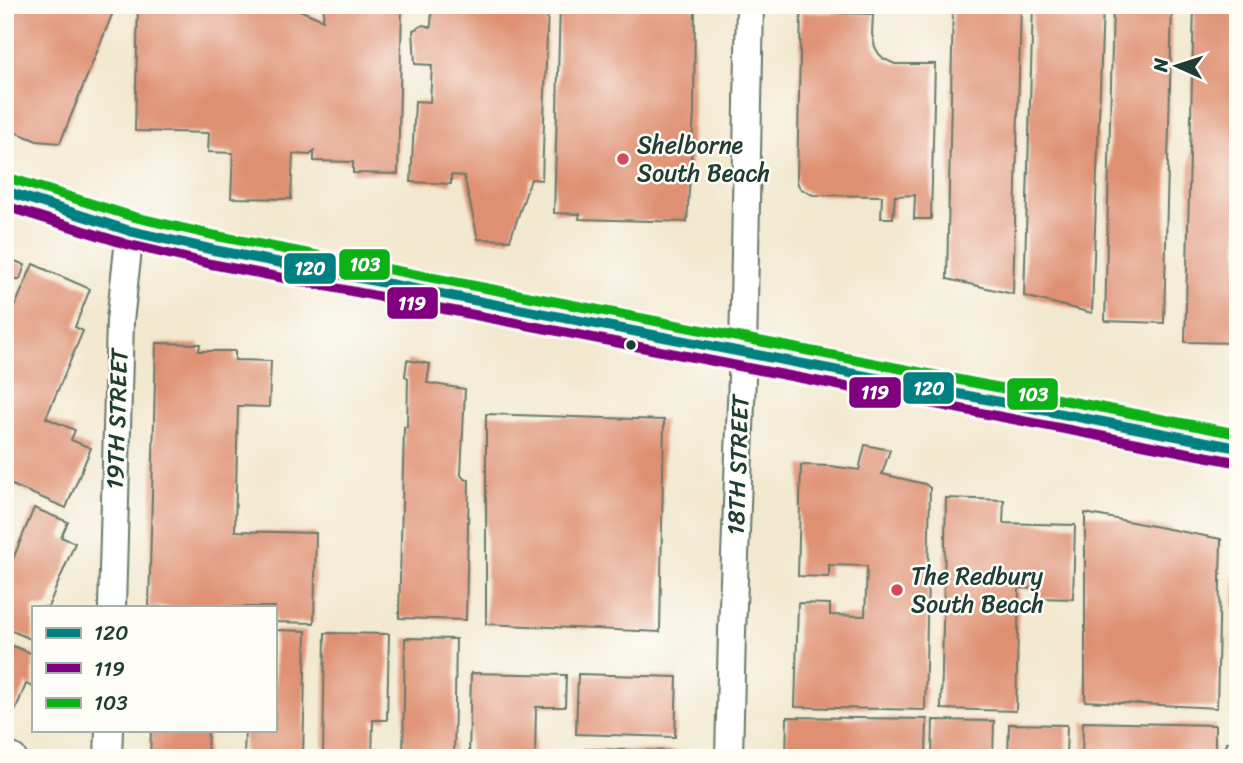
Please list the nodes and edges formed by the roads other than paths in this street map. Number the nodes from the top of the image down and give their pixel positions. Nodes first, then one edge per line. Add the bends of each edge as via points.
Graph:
1 (750, 5) edge
2 (5, 191) edge
3 (130, 231) junction
4 (743, 352) junction
5 (1238, 448) edge
6 (113, 606) edge
7 (109, 732) edge
8 (5, 754) edge
9 (13, 758) edge
10 (108, 758) edge
11 (729, 758) edge

1 - 4 street, 18TH STREET
2 - 3 main road
3 - 4 main road
3 - 6 street, 19TH STREET via 120,321
4 - 5 main road
4 - 11 street, 18TH STREET
7 - 10 street
8 - 9 street

